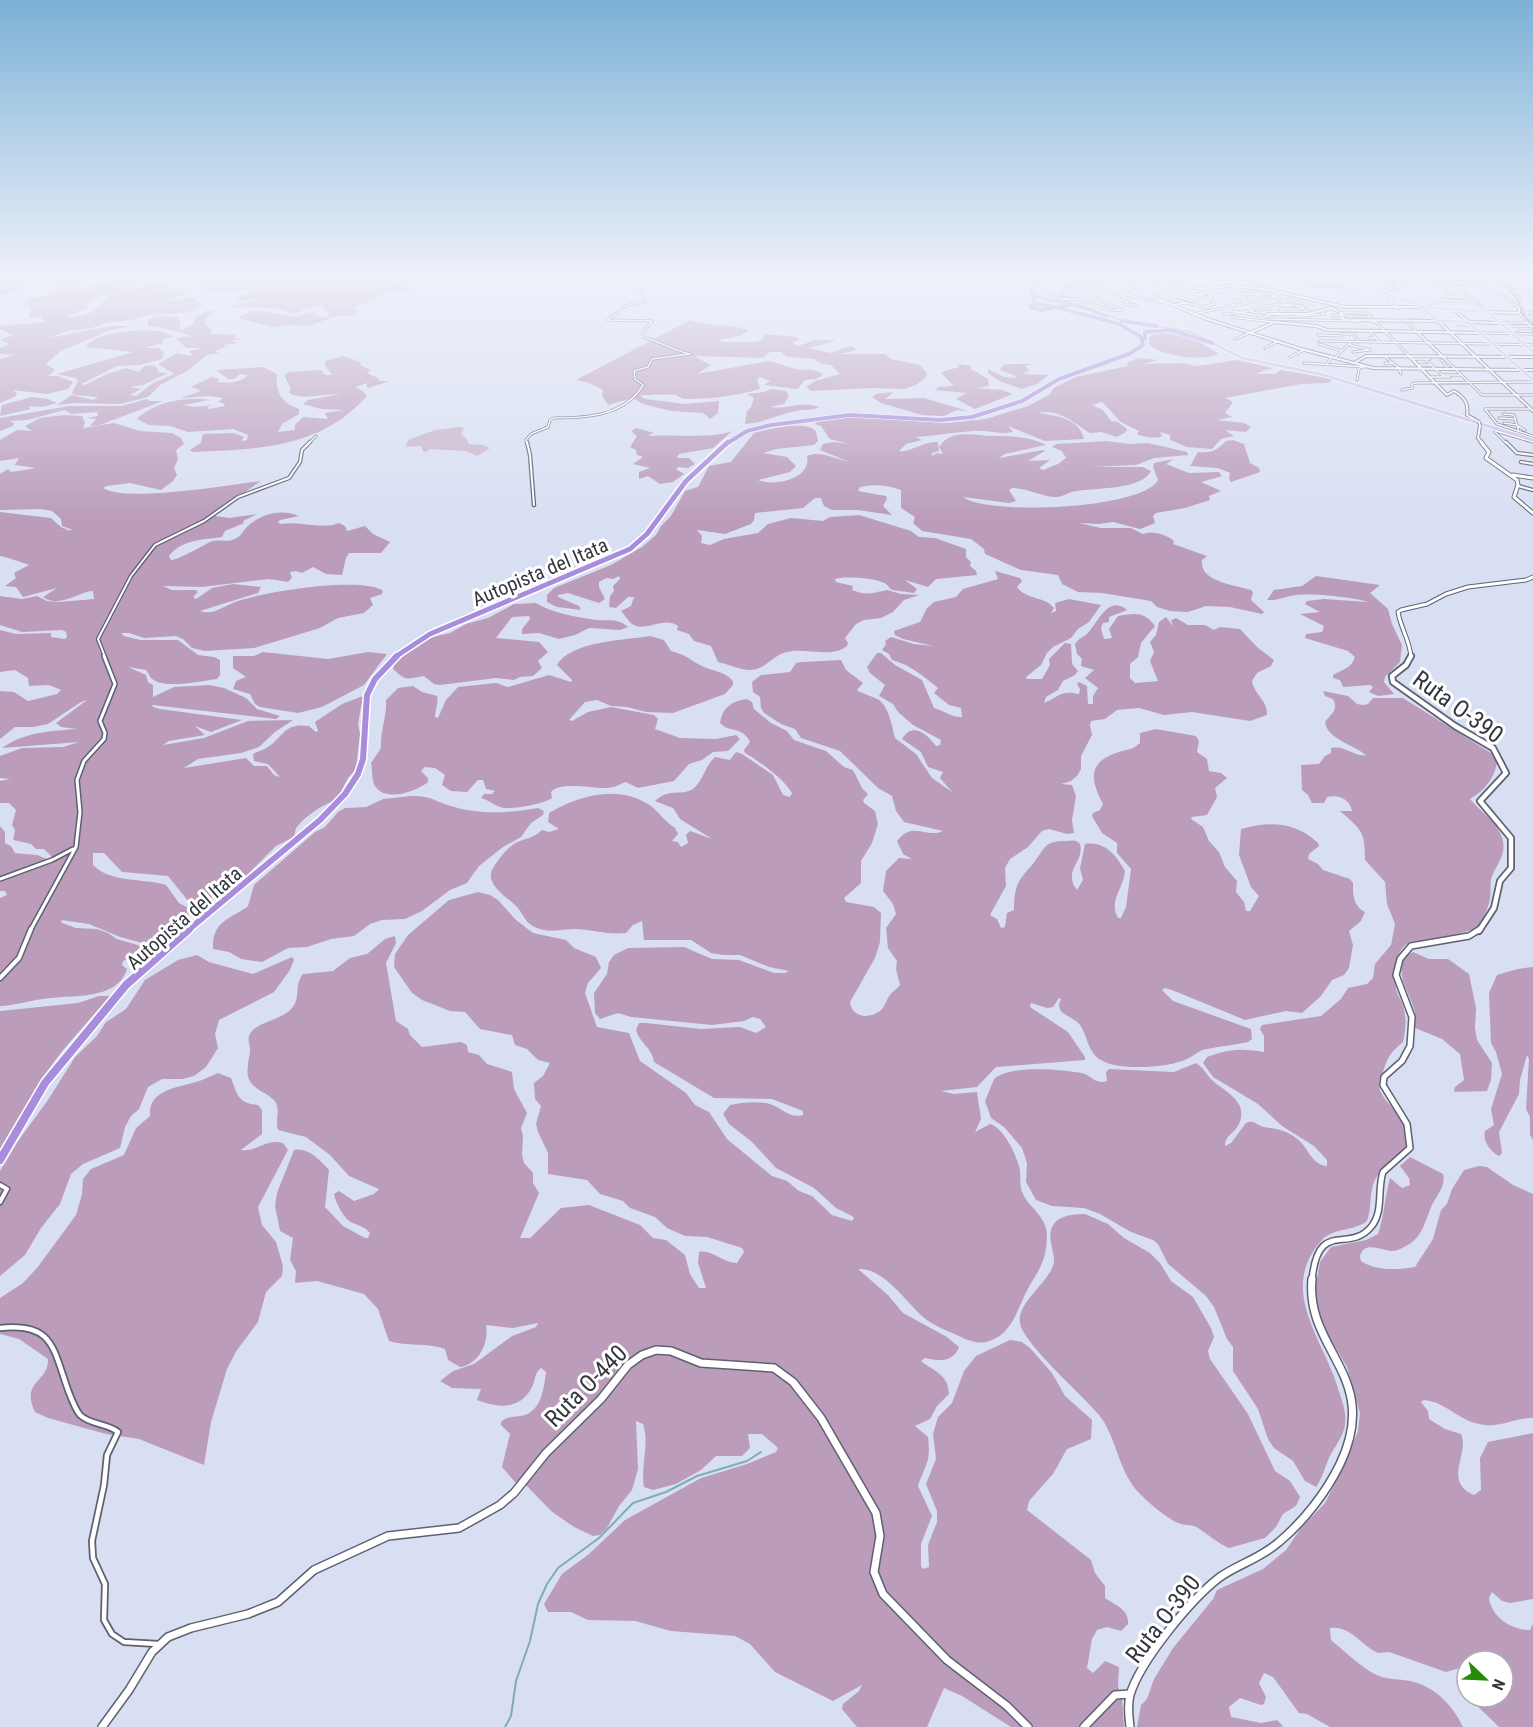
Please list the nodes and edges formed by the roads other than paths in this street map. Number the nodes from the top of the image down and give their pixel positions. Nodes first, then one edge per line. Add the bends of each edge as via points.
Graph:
1 (1334, 356) edge
2 (661, 357) edge
3 (1122, 357) edge
4 (1126, 357) edge
5 (1239, 357) edge
6 (1335, 357) edge
7 (1384, 357) junction
8 (1441, 357) edge
9 (1475, 357) junction
10 (1508, 357) junction
11 (1533, 357) edge
12 (1412, 358) junction
13 (1425, 359) junction
14 (1430, 359) dead end
15 (1443, 359) junction
16 (1356, 362) junction
17 (1304, 363) dead end
18 (1384, 363) dead end
19 (1392, 363) junction
20 (1399, 363) dead end
21 (1327, 364) junction
22 (1419, 365) junction
23 (1431, 365) junction
24 (1363, 366) junction
25 (1452, 366) junction
26 (1375, 368) junction
27 (1533, 369) edge
28 (1399, 370) junction
29 (1424, 370) junction
30 (1436, 370) junction
31 (1456, 370) junction
32 (1489, 370) junction
33 (1522, 370) junction
34 (1461, 375) junction
35 (1443, 376) junction
36 (1449, 376) junction
37 (1431, 377) junction
38 (1357, 380) dead end
39 (1533, 381) edge
40 (1436, 382) junction
41 (1456, 382) junction
42 (1469, 382) junction
43 (1502, 382) junction
44 (1402, 390) dead end
45 (1516, 395) junction
46 (1533, 395) edge
47 (1532, 409) edge
48 (1503, 414) dead end
49 (1499, 418) dead end
50 (1515, 419) junction
51 (1504, 423) dead end
52 (1517, 425) junction
53 (1525, 430) dead end
54 (1519, 432) junction
55 (316, 436) dead end
56 (1533, 439) edge
57 (1533, 455) edge
58 (1521, 462) dead end
59 (1533, 464) edge
60 (1510, 475) junction
61 (1532, 478) edge
62 (1518, 486) junction
63 (1533, 490) edge
64 (534, 505) dead end
65 (1532, 512) edge
66 (1533, 577) edge
67 (76, 847) junction
68 (0, 879) edge
69 (0, 978) edge
70 (0, 1160) edge
71 (0, 1168) edge
72 (1, 1185) edge
73 (0, 1203) edge
74 (0, 1328) edge
75 (160, 1644) junction
76 (1130, 1694) junction
77 (102, 1727) edge
78 (1028, 1727) edge
79 (1084, 1727) edge
80 (1130, 1727) edge

1 - 21 street
2 - 64 street via 635,371 634,379 643,385 639,395 588,418 553,418 549,427 529,435 526,440
3 - 70 highway, Autopista del Itata via 1063,377 1020,402 972,417 937,420 854,414 746,431 727,443 684,483 649,533 628,550 439,630 400,652 368,692 363,759 344,796 321,820 126,985 51,1075
4 - 71 highway, Autopista del Itata via 1064,378 1022,403 975,418 943,421 849,416 749,431 689,481 651,534 632,550 438,633 408,650 388,667 371,692 367,758 349,794 322,823 172,946 125,991 50,1083
5 - 56 main road via 1335,378 1448,416
6 - 16 street
7 - 12 street
7 - 16 street via 1362,357
7 - 19 street
8 - 15 street
9 - 10 street
9 - 15 street
9 - 32 street
10 - 11 street
10 - 33 main road
12 - 13 street
12 - 15 street
12 - 22 street
13 - 14 street
13 - 23 street
15 - 25 street
15 - 25 street via 1447,366
16 - 26 street
17 - 21 street
18 - 19 street
19 - 20 street
19 - 28 street
21 - 24 street
22 - 23 street
22 - 29 street
23 - 30 street
24 - 26 street
24 - 38 street
25 - 31 street
26 - 28 street
27 - 33 street
28 - 29 street
29 - 30 street
29 - 37 street
30 - 31 street
30 - 35 street
31 - 32 street
31 - 34 street
32 - 33 street
32 - 43 street
33 - 39 main road
34 - 36 street
34 - 42 street
35 - 36 street
35 - 37 street
36 - 41 street
37 - 40 street
39 - 43 street
40 - 41 street
40 - 44 street via 1415,383
40 - 60 street via 1446,394 1452,391 1468,403 1467,416 1480,424 1478,438 1489,452 1486,458
41 - 42 street
42 - 43 street
42 - 45 street via 1483,395
43 - 45 street
45 - 46 street
45 - 47 street
47 - 54 street via 1485,410 1497,424
48 - 50 street via 1514,415
49 - 50 street
50 - 52 street
51 - 52 street
52 - 53 street
52 - 54 street
54 - 56 street
55 - 67 street via 303,449 302,462 287,480 238,498 204,521 164,539 153,546 130,577 98,639 115,686 100,721 104,739 86,759 77,777 80,812
56 - 57 street via 1495,432 1516,452
58 - 59 street
60 - 61 street
60 - 62 street
62 - 63 street
62 - 65 street via 1514,497
66 - 76 street, Ruta O-390 via 1455,590 1398,612 1411,654 1406,665 1392,676 1393,682 1490,746 1505,768 1504,775 1480,803 1511,838 1512,865 1500,881 1494,909 1478,932 1411,946 1397,965 1398,981 1412,1017 1410,1046 1402,1061 1384,1077 1383,1085 1405,1118 1410,1148 1383,1172 1380,1208 1369,1230 1330,1240 1320,1251 1313,1269 1314,1316 1342,1368 1350,1393 1353,1416 1349,1442 1331,1479 1282,1539 1208,1589 1148,1661
67 - 68 street
67 - 69 street via 56,879 18,961
72 - 73 street via 7,1189
74 - 75 street via 27,1327 44,1333 80,1414 118,1432 108,1453 92,1541 93,1558 105,1584 104,1620 112,1635 123,1642
75 - 77 street, Ruta O-440
75 - 78 street, Ruta O-440 via 180,1631 222,1622 278,1602 314,1570 388,1536 459,1528 484,1514 514,1493 628,1365 642,1355 664,1350 701,1363 774,1368 793,1382 821,1418 876,1513 880,1536 874,1576 884,1594 947,1660
76 - 79 street via 1115,1695
76 - 80 street, Ruta O-390

